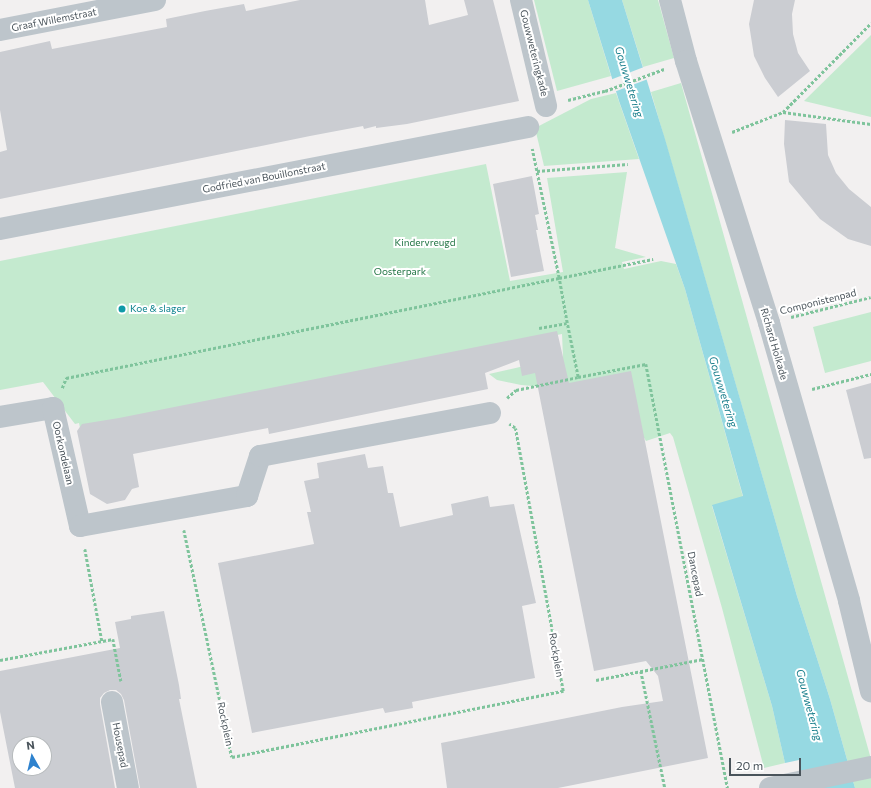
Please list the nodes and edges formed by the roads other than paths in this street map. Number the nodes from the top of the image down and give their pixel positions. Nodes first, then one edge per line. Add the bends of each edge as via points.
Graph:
1 (155, 0) edge
2 (521, 0) edge
3 (670, 0) edge
4 (0, 30) edge
5 (546, 106) road end
6 (528, 127) road end
7 (0, 228) edge
8 (490, 413) road end
9 (0, 417) edge
10 (871, 690) edge
11 (112, 702) road end
12 (862, 769) edge
13 (128, 788) edge
14 (770, 788) edge

1 - 4 street, Graaf Willemstraat
2 - 5 street, Gouwweteringkade
3 - 10 street, Richard Holkade via 711,141 769,322 849,601
6 - 7 street, Godfried van Bouillonstraat
8 - 9 street, Oorkondelaan via 260,456 247,496 80,526 53,408
11 - 13 street, Housepad
12 - 14 street

